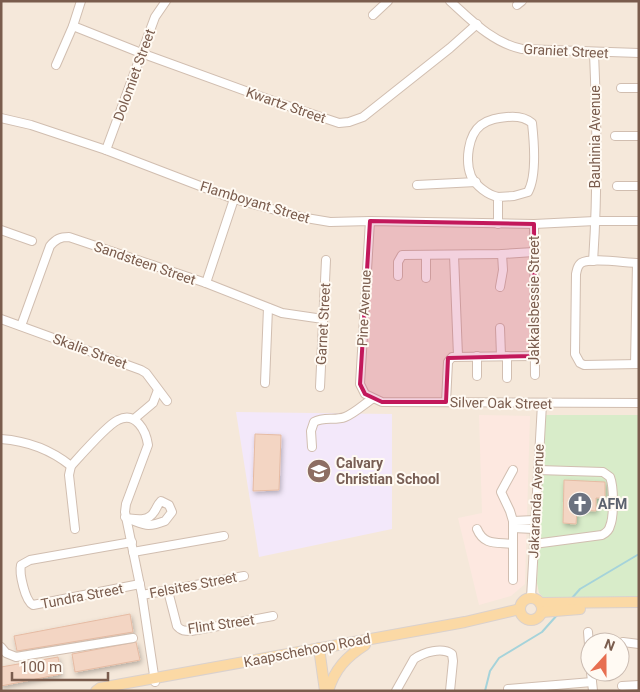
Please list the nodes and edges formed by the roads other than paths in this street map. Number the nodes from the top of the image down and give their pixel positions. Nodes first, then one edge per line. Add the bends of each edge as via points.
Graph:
1 (81, 1) edge
2 (166, 1) edge
3 (388, 1) edge
4 (450, 1) edge
5 (373, 15) dead end
6 (477, 24) junction
7 (73, 26) junction
8 (141, 53) junction
9 (594, 53) junction
10 (639, 53) edge
11 (56, 64) dead end
12 (621, 88) dead end
13 (639, 88) edge
14 (1, 118) edge
15 (615, 136) dead end
16 (639, 136) edge
17 (106, 150) junction
18 (476, 182) junction
19 (417, 185) dead end
20 (617, 186) dead end
21 (639, 186) edge
22 (498, 197) junction
23 (234, 199) junction
24 (595, 220) junction
25 (370, 221) junction
26 (639, 221) edge
27 (498, 224) junction
28 (534, 224) junction
29 (1, 230) edge
30 (32, 241) dead end
31 (534, 252) junction
32 (502, 254) junction
33 (426, 255) junction
34 (454, 255) junction
35 (326, 260) dead end
36 (592, 261) junction
37 (638, 263) edge
38 (398, 276) dead end
39 (426, 278) dead end
40 (206, 284) junction
41 (500, 287) dead end
42 (268, 308) junction
43 (1, 319) edge
44 (323, 319) junction
45 (21, 326) junction
46 (500, 328) dead end
47 (458, 356) junction
48 (477, 356) junction
49 (504, 356) junction
50 (535, 356) junction
51 (637, 364) edge
52 (535, 375) dead end
53 (477, 376) dead end
54 (507, 378) dead end
55 (265, 382) dead end
56 (320, 387) dead end
57 (158, 390) junction
58 (368, 397) junction
59 (167, 401) dead end
60 (446, 402) junction
61 (527, 403) junction
62 (639, 403) edge
63 (542, 404) junction
64 (134, 419) junction
65 (541, 424) junction
66 (1, 439) edge
67 (312, 447) dead end
68 (71, 466) junction
69 (512, 470) dead end
70 (538, 470) junction
71 (126, 518) junction
72 (535, 520) junction
73 (513, 525) junction
74 (75, 529) dead end
75 (477, 529) dead end
76 (534, 529) junction
77 (224, 536) dead end
78 (132, 542) junction
79 (513, 544) junction
80 (534, 544) junction
81 (133, 552) junction
82 (244, 576) dead end
83 (513, 580) dead end
84 (140, 584) junction
85 (168, 591) junction
86 (142, 595) junction
87 (531, 598) junction
88 (639, 603) edge
89 (541, 608) junction
90 (521, 612) junction
91 (273, 616) dead end
92 (133, 638) dead end
93 (364, 645) junction
94 (1, 647) edge
95 (320, 651) junction
96 (155, 680) junction
97 (639, 685) edge
98 (622, 686) dead end
99 (592, 687) edge
100 (508, 689) dead end
101 (96, 691) edge
102 (109, 691) edge
103 (327, 691) edge
104 (396, 691) edge
105 (450, 691) edge

1 - 7 street
2 - 8 street, Dolomiet Street via 155,17
3 - 5 street
4 - 6 street, Graniet Street
6 - 8 street, Kwartz Street via 363,117 339,123
6 - 9 street, Graniet Street via 508,46
7 - 8 street, Kwartz Street
7 - 11 street
8 - 17 street, Dolomiet Street
9 - 10 street, Graniet Street
9 - 24 street, Bauhinia Avenue via 597,136
12 - 13 street
14 - 17 street, Flamboyant Street
15 - 16 street
17 - 23 street, Flamboyant Street
18 - 19 street
18 - 22 street via 484,191
18 - 22 street via 470,173 469,160 472,136 480,125 493,118 510,116 528,120 532,123 534,146 530,188 521,194
20 - 21 street
22 - 27 street
23 - 25 street, Flamboyant Street via 330,222
23 - 40 street
24 - 26 street, Flamboyant Street
24 - 28 street, Flamboyant Street
24 - 36 street, Bauhinia Avenue
25 - 27 street, Flamboyant Street
25 - 58 street, Pine Avenue via 360,384
27 - 28 street, Flamboyant Street
28 - 31 street, Jakkalsbessie Street
29 - 30 street
31 - 32 street
31 - 50 street, Jakkalsbessie Street
32 - 34 street
32 - 41 street
33 - 34 street
33 - 38 street via 402,255 398,262
33 - 39 street
34 - 47 street
35 - 44 street, Garnet Street
36 - 37 street
36 - 51 street via 582,262 576,274 577,359 584,365
37 - 51 street
40 - 42 street, Sandsteen Street
40 - 45 street, Sandsteen Street via 61,237 50,246
42 - 44 street, Sandsteen Street via 295,316
42 - 55 street
43 - 45 street, Skalie Street
44 - 56 street, Garnet Street
45 - 57 street, Skalie Street via 141,370
46 - 49 street
47 - 48 street
47 - 60 street via 448,362
48 - 49 street
48 - 53 street
49 - 50 street
49 - 54 street
50 - 52 street, Jakkalsbessie Street
57 - 59 street, Skalie Street
57 - 64 street via 153,403
58 - 60 street, Silver Oak Street via 382,402
58 - 67 street via 346,416 314,422
60 - 61 street, Silver Oak Street
61 - 63 street, Silver Oak Street
61 - 65 street
62 - 63 street, Silver Oak Street
63 - 65 street, Jakaranda Avenue
64 - 68 street via 118,420
64 - 71 street via 148,445 126,504
65 - 70 street, Jakaranda Avenue
66 - 68 street via 39,446
68 - 74 street via 69,475
69 - 73 street via 501,492
70 - 72 street, Jakaranda Avenue
70 - 80 street via 603,472 610,477 611,526 602,535
71 - 71 street via 148,526 165,521 172,512 160,502 147,518
71 - 78 street
72 - 73 street
72 - 76 street, Jakaranda Avenue
73 - 76 street
73 - 79 street
75 - 79 street via 484,540
76 - 80 street, Jakaranda Avenue
77 - 81 street
78 - 81 street
78 - 84 street, Tundra Street via 30,560 21,564 20,571 27,600 33,605
79 - 83 street
80 - 87 street, Jakaranda Avenue
81 - 84 street
82 - 85 street, Felsites Street
84 - 86 street
85 - 86 street, Felsites Street
85 - 91 street, Flint Street via 180,630 191,631
86 - 96 street
87 - 89 main road via 538,600
87 - 90 main road via 524,599
88 - 89 main road
89 - 90 main road via 538,617 531,620
90 - 93 main road, Kaapschehoop Road via 466,627
90 - 95 main road, Kaapschehoop Road
92 - 94 street via 16,657 6,654
93 - 95 main road, Kaapschehoop Road
93 - 103 main road via 342,662
95 - 96 main road, Kaapschehoop Road
95 - 103 main road
96 - 101 main road, Kaapschehoop Road
96 - 102 main road, Kaapschehoop Road
97 - 98 street
99 - 100 street
104 - 105 street via 414,659 444,650 452,654 454,661

